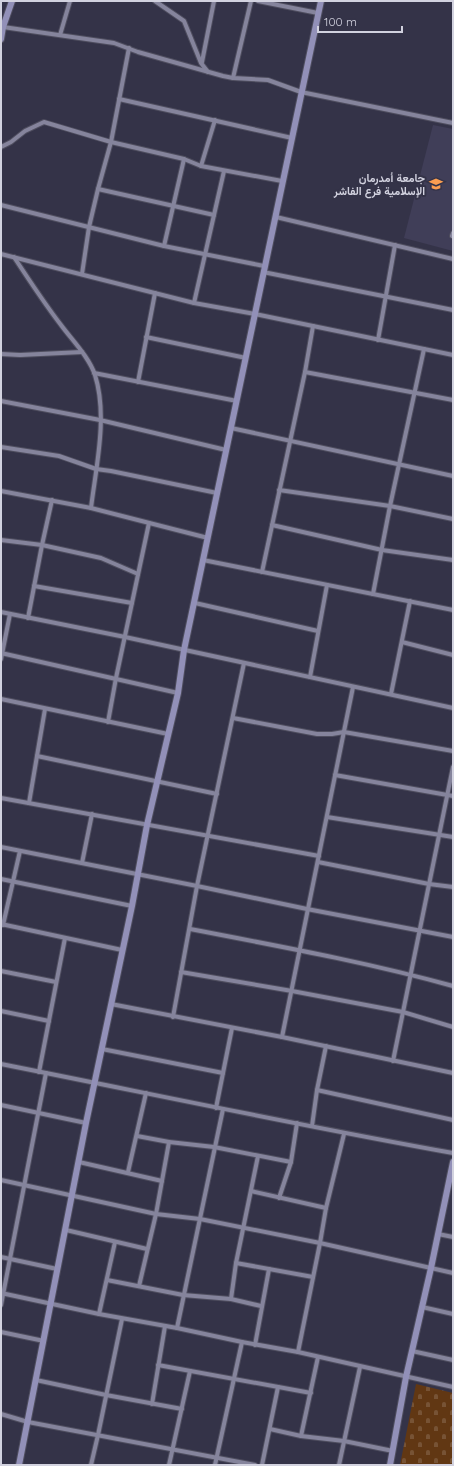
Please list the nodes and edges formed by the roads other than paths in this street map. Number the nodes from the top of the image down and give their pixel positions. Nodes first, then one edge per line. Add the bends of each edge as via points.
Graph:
1 (12, 1) edge
2 (70, 1) edge
3 (155, 1) edge
4 (214, 1) edge
5 (251, 1) edge
6 (258, 1) edge
7 (321, 1) edge
8 (318, 13) junction
9 (3, 27) junction
10 (60, 35) junction
11 (1, 38) edge
12 (129, 48) junction
13 (201, 63) junction
14 (208, 72) junction
15 (233, 78) junction
16 (301, 92) junction
17 (119, 99) junction
18 (215, 120) junction
19 (453, 123) edge
20 (292, 138) junction
21 (111, 142) junction
22 (1, 147) edge
23 (184, 159) junction
24 (201, 166) junction
25 (224, 171) junction
26 (282, 181) junction
27 (98, 189) junction
28 (1, 205) edge
29 (172, 207) junction
30 (214, 215) junction
31 (276, 217) junction
32 (89, 227) junction
33 (395, 245) junction
34 (164, 246) junction
35 (1, 254) edge
36 (205, 255) junction
37 (13, 257) junction
38 (453, 259) edge
39 (264, 269) junction
40 (82, 274) junction
41 (155, 293) junction
42 (385, 297) junction
43 (194, 303) junction
44 (453, 310) edge
45 (255, 314) junction
46 (313, 326) junction
47 (146, 337) junction
48 (378, 340) junction
49 (424, 349) junction
50 (82, 352) junction
51 (1, 354) edge
52 (453, 355) edge
53 (247, 358) junction
54 (305, 372) junction
55 (94, 373) junction
56 (138, 382) junction
57 (415, 393) junction
58 (453, 400) edge
59 (1, 401) edge
60 (237, 401) junction
61 (100, 420) junction
62 (231, 428) junction
63 (290, 441) junction
64 (1, 446) edge
65 (226, 450) junction
66 (399, 465) junction
67 (96, 469) junction
68 (453, 476) edge
69 (279, 490) junction
70 (1, 491) edge
71 (218, 493) junction
72 (52, 500) junction
73 (390, 506) junction
74 (91, 508) junction
75 (453, 519) edge
76 (149, 523) junction
77 (272, 525) junction
78 (208, 538) junction
79 (1, 540) edge
80 (42, 545) junction
81 (382, 550) junction
82 (203, 560) junction
83 (453, 560) edge
84 (262, 572) junction
85 (138, 574) junction
86 (327, 585) junction
87 (34, 586) junction
88 (373, 594) junction
89 (410, 601) junction
90 (132, 603) junction
91 (195, 603) junction
92 (453, 610) edge
93 (1, 612) edge
94 (10, 614) junction
95 (28, 618) junction
96 (318, 631) junction
97 (125, 637) junction
98 (402, 642) junction
99 (184, 650) junction
100 (2, 653) edge
101 (453, 655) edge
102 (1, 659) edge
103 (244, 663) junction
104 (310, 677) junction
105 (116, 678) junction
106 (353, 687) junction
107 (178, 692) junction
108 (391, 694) junction
109 (1, 699) edge
110 (453, 708) edge
111 (45, 709) junction
112 (233, 718) junction
113 (108, 722) junction
114 (344, 732) junction
115 (168, 734) junction
116 (453, 751) edge
117 (37, 756) junction
118 (453, 767) edge
119 (335, 774) junction
120 (157, 781) junction
121 (217, 794) junction
122 (447, 795) junction
123 (453, 796) edge
124 (1, 798) edge
125 (29, 803) junction
126 (92, 814) junction
127 (327, 816) junction
128 (147, 825) junction
129 (439, 834) junction
130 (208, 835) junction
131 (453, 837) edge
132 (1, 847) edge
133 (20, 851) junction
134 (319, 856) junction
135 (318, 862) junction
136 (82, 863) junction
137 (138, 874) junction
138 (1, 879) edge
139 (13, 882) junction
140 (429, 884) junction
141 (197, 886) junction
142 (453, 888) edge
143 (132, 906) junction
144 (307, 909) junction
145 (2, 925) edge
146 (190, 929) junction
147 (419, 931) junction
148 (453, 937) edge
149 (65, 938) junction
150 (122, 950) junction
151 (300, 950) junction
152 (1, 971) edge
153 (181, 972) junction
154 (410, 974) junction
155 (56, 982) junction
156 (453, 986) edge
157 (292, 991) junction
158 (110, 1004) junction
159 (1, 1011) edge
160 (403, 1012) junction
161 (173, 1016) junction
162 (48, 1021) junction
163 (453, 1027) edge
164 (232, 1028) junction
165 (282, 1037) junction
166 (326, 1046) junction
167 (102, 1049) junction
168 (393, 1061) junction
169 (1, 1064) edge
170 (38, 1072) junction
171 (46, 1073) junction
172 (223, 1074) junction
173 (453, 1074) edge
174 (95, 1082) junction
175 (317, 1090) junction
176 (146, 1093) junction
177 (1, 1105) edge
178 (216, 1108) junction
179 (223, 1109) junction
180 (38, 1114) junction
181 (453, 1120) edge
182 (86, 1123) junction
183 (297, 1123) junction
184 (312, 1126) junction
185 (344, 1134) junction
186 (137, 1136) junction
187 (169, 1142) junction
188 (214, 1147) junction
189 (453, 1153) edge
190 (258, 1156) junction
191 (79, 1162) junction
192 (291, 1162) junction
193 (453, 1162) edge
194 (128, 1172) junction
195 (1, 1180) edge
196 (162, 1181) junction
197 (24, 1185) junction
198 (251, 1191) junction
199 (73, 1196) junction
200 (279, 1198) junction
201 (326, 1208) junction
202 (156, 1214) junction
203 (200, 1219) junction
204 (243, 1227) junction
205 (66, 1230) junction
206 (438, 1234) junction
207 (453, 1237) edge
208 (115, 1242) junction
209 (320, 1243) junction
210 (147, 1249) junction
211 (1, 1257) edge
212 (10, 1259) junction
213 (236, 1263) junction
214 (431, 1268) junction
215 (57, 1269) junction
216 (269, 1269) junction
217 (453, 1273) edge
218 (313, 1277) junction
219 (107, 1280) junction
220 (139, 1286) junction
221 (2, 1293) edge
222 (183, 1295) junction
223 (231, 1299) junction
224 (52, 1303) junction
225 (1, 1305) edge
226 (261, 1306) junction
227 (422, 1307) junction
228 (100, 1314) junction
229 (453, 1314) edge
230 (122, 1319) junction
231 (164, 1326) junction
232 (177, 1328) junction
233 (1, 1332) edge
234 (44, 1341) junction
235 (242, 1342) junction
236 (254, 1345) junction
237 (412, 1351) junction
238 (298, 1352) junction
239 (318, 1357) junction
240 (453, 1360) edge
241 (158, 1366) junction
242 (360, 1367) junction
243 (190, 1371) junction
244 (406, 1377) junction
245 (234, 1378) junction
246 (36, 1380) junction
247 (278, 1387) junction
248 (453, 1387) edge
249 (311, 1392) junction
250 (106, 1395) junction
251 (152, 1404) junction
252 (182, 1409) junction
253 (1, 1414) edge
254 (28, 1422) junction
255 (270, 1429) junction
256 (98, 1435) junction
257 (301, 1436) junction
258 (344, 1441) junction
259 (173, 1449) junction
260 (393, 1451) junction
261 (216, 1458) junction
262 (19, 1465) edge
263 (91, 1465) edge
264 (169, 1465) edge
265 (215, 1465) edge
266 (255, 1465) edge
267 (262, 1465) edge
268 (339, 1465) edge
269 (390, 1465) edge

1 - 9 street
2 - 10 street
3 - 13 street via 184,21
4 - 13 street
5 - 15 street
6 - 8 street
7 - 8 street
8 - 16 street
9 - 10 street
9 - 11 street
10 - 12 street via 114,43
12 - 14 street
12 - 17 street
13 - 14 street
14 - 15 street
15 - 16 street via 268,80
16 - 19 street
16 - 20 street
17 - 18 street
17 - 21 street
18 - 20 street
18 - 24 street
20 - 26 street
21 - 22 street via 44,122
21 - 23 street
21 - 27 street
23 - 24 street
23 - 29 street
24 - 25 street
25 - 26 street
25 - 30 street
26 - 31 street
27 - 29 street
27 - 32 street
28 - 32 street
29 - 30 street
29 - 34 street
30 - 36 street
31 - 33 street
31 - 39 street
32 - 34 street
32 - 40 street
33 - 38 street
33 - 42 street
34 - 36 street
35 - 37 street
36 - 39 street
36 - 43 street
37 - 40 street
37 - 50 street
39 - 42 street
39 - 45 street
40 - 41 street
41 - 43 street
41 - 47 street
42 - 44 street
42 - 48 street
43 - 45 street
45 - 46 street
45 - 53 street
46 - 48 street
46 - 54 street
47 - 53 street
47 - 56 street
48 - 49 street
49 - 52 street
49 - 57 street
50 - 51 street
50 - 55 street
53 - 60 street
54 - 57 street
54 - 63 street
55 - 56 street
55 - 61 street via 98,386
56 - 60 street
57 - 58 street
57 - 66 street
59 - 61 street
60 - 62 street
61 - 65 street
61 - 67 street
62 - 63 street
62 - 65 street
63 - 66 street
63 - 69 street
64 - 67 street via 59,456
65 - 71 street
66 - 68 street
66 - 73 street
67 - 71 street
67 - 74 street
69 - 73 street
69 - 77 street
70 - 72 street
71 - 78 street
72 - 74 street
72 - 80 street
73 - 75 street
73 - 81 street
74 - 76 street
76 - 78 street
76 - 85 street
77 - 81 street
77 - 84 street
78 - 82 street
79 - 80 street
80 - 85 street via 101,558
80 - 87 street
81 - 83 street
81 - 88 street
82 - 84 street
82 - 91 street
84 - 86 street
85 - 90 street
86 - 88 street
86 - 96 street
87 - 90 street
87 - 95 street
88 - 89 street
89 - 92 street
89 - 98 street
90 - 97 street
91 - 96 street
91 - 99 street
93 - 94 street
94 - 95 street
94 - 100 street
95 - 97 street
96 - 104 street
97 - 99 street
97 - 105 street
98 - 101 street
98 - 108 street
99 - 103 street
99 - 107 street
100 - 102 street
100 - 105 street
103 - 104 street
103 - 112 street
104 - 106 street
105 - 107 street
105 - 113 street
106 - 108 street
106 - 114 street
107 - 115 street
108 - 110 street
109 - 111 street
111 - 113 street
111 - 117 street
112 - 114 street via 317,734
112 - 121 street
113 - 115 street
114 - 116 street
114 - 119 street
115 - 120 street
117 - 120 street
117 - 125 street
118 - 122 street
119 - 122 street
119 - 127 street
120 - 121 street
120 - 128 street
121 - 130 street
122 - 123 street
122 - 129 street
124 - 125 street
125 - 126 street
126 - 128 street
126 - 136 street
127 - 129 street
127 - 134 street
128 - 130 street
128 - 137 street
129 - 131 street
129 - 140 street
130 - 134 street
130 - 141 street
132 - 133 street
133 - 136 street
133 - 139 street
134 - 135 street
135 - 140 street
135 - 144 street
136 - 137 street
137 - 141 street
137 - 143 street
138 - 139 street
139 - 143 street
139 - 145 street
140 - 142 street
140 - 147 street
141 - 144 street
141 - 146 street
143 - 150 street
144 - 147 street
144 - 151 street
145 - 149 street
146 - 151 street
146 - 153 street
147 - 148 street
147 - 154 street
149 - 150 street
149 - 155 street
150 - 158 street
151 - 154 street
151 - 157 street
152 - 155 street
153 - 157 street
153 - 161 street
154 - 156 street
154 - 160 street
155 - 162 street
157 - 160 street
157 - 165 street
158 - 161 street
158 - 167 street
159 - 162 street
160 - 163 street
160 - 168 street
161 - 164 street
162 - 170 street
164 - 165 street
164 - 172 street
165 - 166 street
166 - 168 street
166 - 175 street
167 - 172 street
167 - 174 street
168 - 173 street
169 - 170 street
170 - 171 street
171 - 174 street
171 - 180 street
172 - 178 street
174 - 176 street
174 - 182 street
175 - 181 street
175 - 184 street
176 - 178 street
176 - 186 street
177 - 180 street
178 - 179 street
179 - 183 street
179 - 188 street
180 - 182 street
180 - 197 street
182 - 191 street
183 - 184 street
183 - 192 street
184 - 185 street
185 - 189 street
185 - 201 street
186 - 187 street
186 - 194 street
187 - 188 street
187 - 196 street
188 - 190 street
188 - 203 street
190 - 192 street
190 - 198 street
191 - 194 street
191 - 199 street
192 - 200 street
193 - 206 street
194 - 196 street
195 - 197 street
196 - 202 street
197 - 199 street
197 - 212 street
198 - 200 street
198 - 204 street
199 - 202 street
199 - 205 street
200 - 201 street
201 - 209 street
202 - 203 street
202 - 210 street
203 - 204 street
203 - 222 street
204 - 209 street
204 - 213 street
205 - 208 street
205 - 215 street
206 - 207 street
206 - 214 street
208 - 210 street
208 - 219 street
209 - 214 street
209 - 218 street
210 - 220 street
211 - 212 street
212 - 215 street
212 - 221 street
213 - 216 street
213 - 223 street
214 - 217 street
214 - 227 street
215 - 224 street
216 - 218 street
216 - 226 street
218 - 238 street
219 - 220 street
219 - 228 street
220 - 222 street
221 - 224 street
221 - 225 street
222 - 223 street
222 - 232 street
223 - 226 street
224 - 228 street
224 - 234 street
226 - 236 street
227 - 229 street
227 - 237 street
228 - 230 street
230 - 231 street
230 - 250 street
231 - 232 street
231 - 241 street
232 - 235 street
233 - 234 street
234 - 246 street
235 - 236 street
235 - 245 street
236 - 238 street
237 - 240 street
237 - 244 street
238 - 239 street
239 - 242 street
239 - 249 street
241 - 243 street
241 - 251 street
242 - 244 street
242 - 258 street
243 - 245 street
243 - 252 street
244 - 248 street
244 - 260 street
245 - 247 street
245 - 261 street
246 - 250 street
246 - 254 street
247 - 249 street
247 - 255 street
249 - 257 street
250 - 251 street
250 - 256 street
251 - 252 street
252 - 259 street
253 - 254 street
254 - 256 street
254 - 262 street
255 - 257 street
255 - 267 street
256 - 259 street
256 - 263 street
257 - 258 street
258 - 260 street
258 - 268 street
259 - 261 street
259 - 264 street
260 - 269 street
261 - 265 street
261 - 266 street

